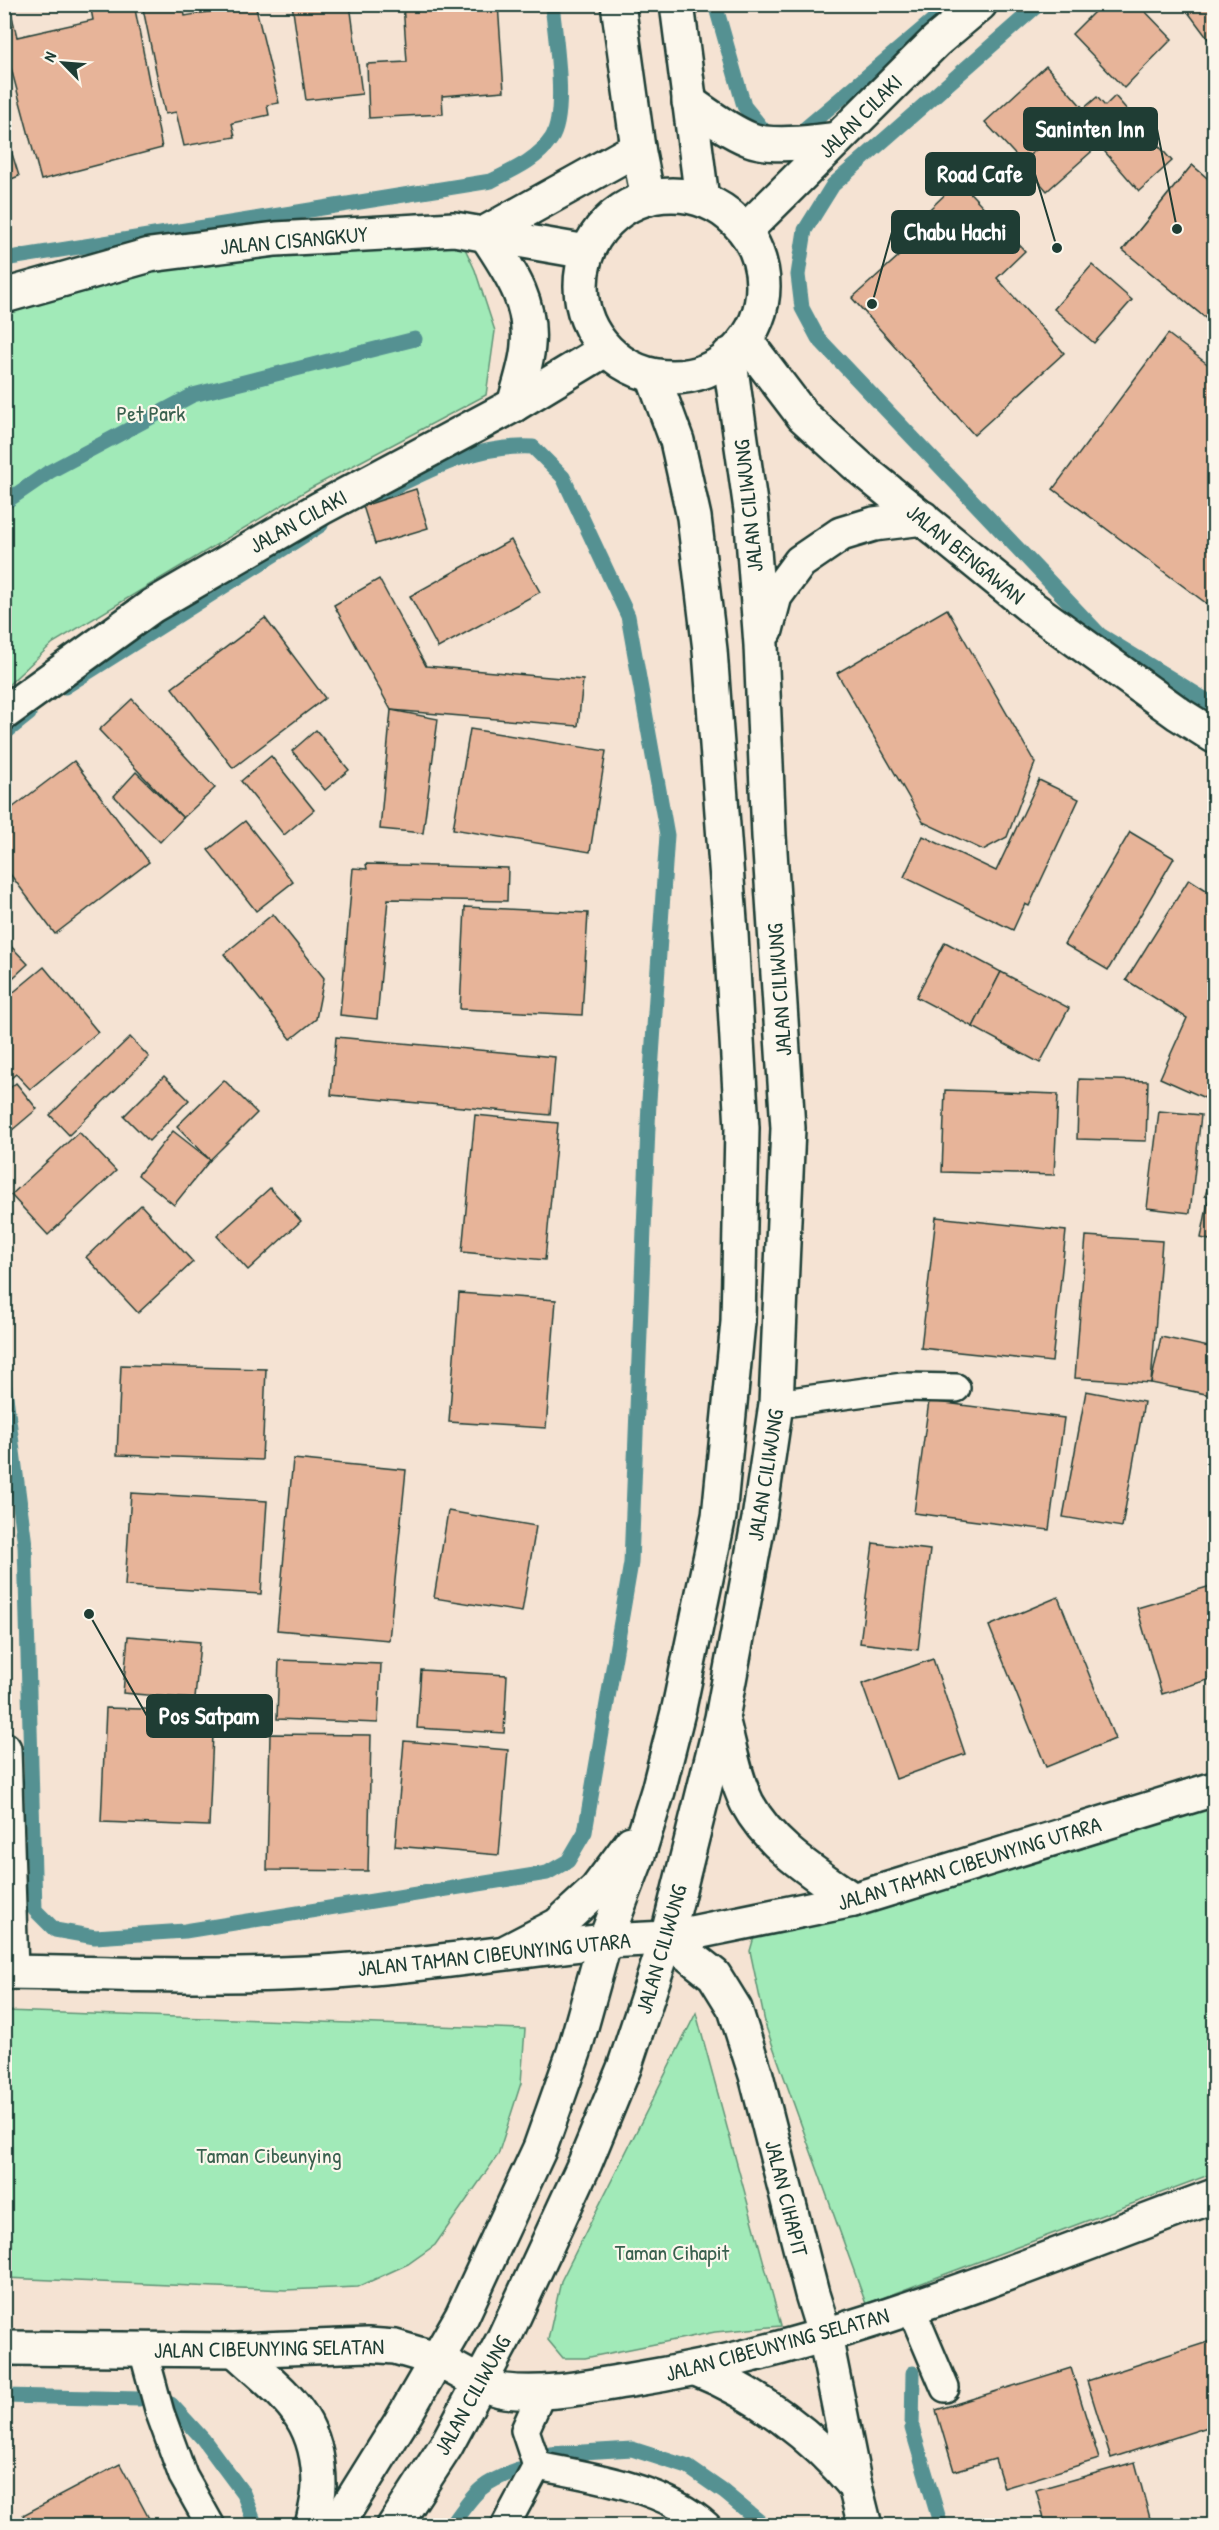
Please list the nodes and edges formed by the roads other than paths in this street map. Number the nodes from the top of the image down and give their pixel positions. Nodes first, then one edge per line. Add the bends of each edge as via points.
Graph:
1 (618, 4) edge
2 (677, 4) edge
3 (980, 4) edge
4 (689, 102) junction
5 (837, 139) junction
6 (638, 148) junction
7 (648, 198) junction
8 (702, 200) junction
9 (745, 231) junction
10 (485, 233) junction
11 (587, 252) junction
12 (4, 296) edge
13 (738, 348) junction
14 (605, 350) junction
15 (652, 376) junction
16 (514, 405) junction
17 (923, 518) junction
18 (761, 645) junction
19 (4, 713) edge
20 (1215, 736) edge
21 (742, 1128) junction
22 (788, 1128) junction
23 (956, 1388) dead end
24 (776, 1404) junction
25 (722, 1718) junction
26 (4, 1749) edge
27 (1215, 1789) edge
28 (658, 1791) junction
29 (853, 1900) junction
30 (667, 1938) junction
31 (605, 1941) junction
32 (508, 1951) junction
33 (8, 1972) edge
34 (1215, 2196) edge
35 (911, 2308) junction
36 (825, 2336) junction
37 (4, 2348) edge
38 (143, 2350) junction
39 (235, 2350) junction
40 (436, 2359) junction
41 (696, 2370) junction
42 (482, 2382) junction
43 (945, 2388) dead end
44 (542, 2394) junction
45 (537, 2466) junction
46 (855, 2486) junction
47 (211, 2526) edge
48 (312, 2526) edge
49 (336, 2526) edge
50 (394, 2526) edge
51 (505, 2526) edge
52 (707, 2526) edge
53 (865, 2526) edge

1 - 6 street
2 - 4 street
3 - 5 street, JALAN CILAKI via 936,41
4 - 5 street via 751,140 798,144
4 - 8 street
5 - 9 street, JALAN CILAKI
6 - 7 street
6 - 10 street
7 - 8 street via 675,194
7 - 11 street via 622,209 601,228
8 - 9 street via 726,212
9 - 13 street via 759,257 764,286 759,314
10 - 11 street, JALAN CISANGKUY
10 - 12 street, JALAN CISANGKUY via 454,230 276,239 150,255
10 - 16 street via 516,281 527,316 528,346
11 - 14 street via 581,304 590,329
13 - 15 street via 710,370 666,378
13 - 17 street, JALAN BENGAWAN via 803,416
13 - 18 street, JALAN CILIWUNG
14 - 15 street via 639,373
14 - 16 street, JALAN CILAKI
15 - 21 street, JALAN CILIWUNG via 677,441 694,517 710,650
16 - 19 street, JALAN CILAKI via 321,508 152,606
17 - 18 street via 874,524 841,534 800,562 775,596
17 - 20 street, JALAN BENGAWAN via 1032,608
18 - 22 street, JALAN CILIWUNG
21 - 22 street
21 - 28 street, JALAN CILIWUNG via 738,1322 719,1516
22 - 24 street, JALAN CILIWUNG
23 - 24 lane via 903,1387
24 - 25 street, JALAN CILIWUNG
25 - 29 street via 748,1803 770,1833 801,1864
25 - 30 street, JALAN CILIWUNG
26 - 33 street
27 - 29 street, JALAN TAMAN CIBEUNYING UTARA
28 - 31 street, JALAN CILIWUNG
28 - 32 street via 630,1845 596,1890 558,1925
29 - 30 street, JALAN TAMAN CIBEUNYING UTARA
30 - 31 street, JALAN TAMAN CIBEUNYING UTARA
30 - 36 street, JALAN CIHAPIT via 714,1975 735,2009
30 - 42 street, JALAN CILIWUNG via 624,2068 585,2163
31 - 32 street, JALAN TAMAN CIBEUNYING UTARA
31 - 40 street, JALAN CILIWUNG via 574,2052 540,2148 462,2316
32 - 33 street, JALAN TAMAN CIBEUNYING UTARA via 419,1965 278,1974
34 - 35 street, JALAN CIBEUNYING SELATAN
35 - 36 street, JALAN CIBEUNYING SELATAN
35 - 43 lane
36 - 41 street, JALAN CIBEUNYING SELATAN
36 - 46 street, JALAN CIHAPIT
37 - 38 street, JALAN CIBEUNYING SELATAN
38 - 39 street, JALAN CIBEUNYING SELATAN
38 - 47 lane via 160,2414 183,2476
39 - 40 street, JALAN CIBEUNYING SELATAN via 368,2345 394,2347
39 - 48 street via 285,2397 309,2427 317,2450 319,2487
40 - 42 street, JALAN CIBEUNYING SELATAN
40 - 49 street, JALAN CILIWUNG
41 - 44 street, JALAN CIBEUNYING SELATAN
41 - 46 street, JALAN CIHAPIT via 722,2380 778,2416 833,2458
42 - 44 street, JALAN CIBEUNYING SELATAN via 502,2391
42 - 50 street, JALAN CILIWUNG
44 - 45 lane via 525,2430
45 - 51 lane
45 - 52 lane via 652,2495 693,2513
46 - 53 street, JALAN CIHAPIT

